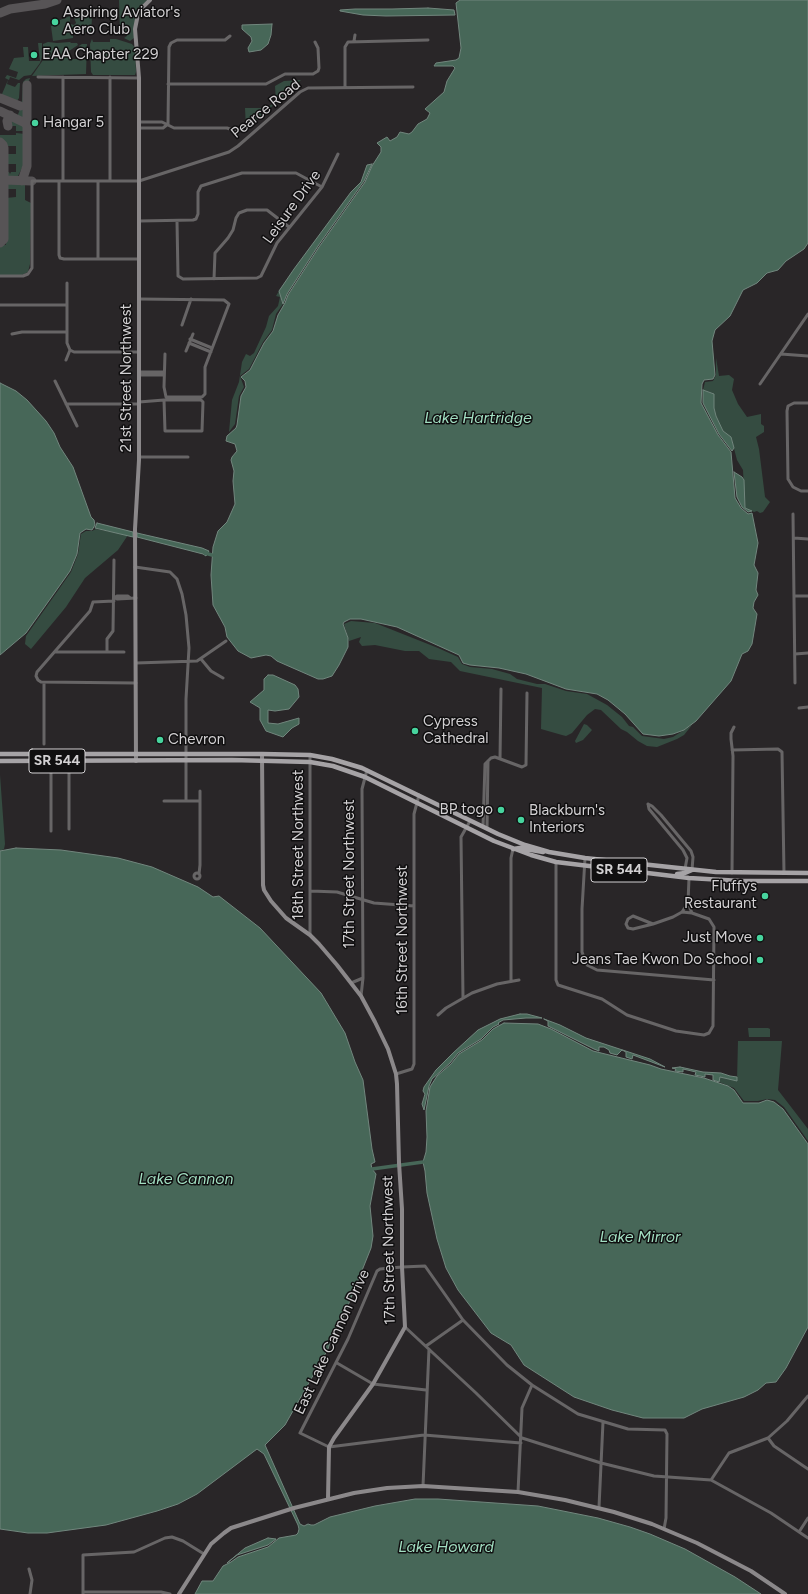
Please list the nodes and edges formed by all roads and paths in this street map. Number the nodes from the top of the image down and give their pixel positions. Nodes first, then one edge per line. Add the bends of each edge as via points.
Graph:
1 (150, 0) edge
2 (354, 35) dead end
3 (230, 36) dead end
4 (428, 40) dead end
5 (354, 41) junction
6 (315, 42) dead end
7 (38, 77) dead end
8 (63, 77) junction
9 (110, 77) junction
10 (139, 78) junction
11 (168, 84) junction
12 (345, 87) junction
13 (413, 87) dead end
14 (139, 122) junction
15 (168, 124) junction
16 (139, 128) junction
17 (236, 131) dead end
18 (338, 154) dead end
19 (61, 181) junction
20 (98, 181) junction
21 (110, 181) junction
22 (139, 181) junction
23 (322, 188) junction
24 (139, 221) junction
25 (177, 221) junction
26 (289, 227) junction
27 (98, 259) junction
28 (139, 259) junction
29 (0, 276) edge
30 (214, 278) junction
31 (66, 283) dead end
32 (139, 299) junction
33 (191, 299) junction
34 (0, 305) edge
35 (66, 305) junction
36 (808, 314) edge
37 (182, 325) dead end
38 (67, 332) junction
39 (12, 334) dead end
40 (192, 334) dead end
41 (190, 341) junction
42 (212, 348) junction
43 (70, 350) junction
44 (186, 351) dead end
45 (139, 352) junction
46 (211, 352) junction
47 (165, 354) dead end
48 (781, 354) junction
49 (808, 356) edge
50 (66, 360) dead end
51 (139, 374) junction
52 (164, 374) junction
53 (55, 381) dead end
54 (760, 384) dead end
55 (164, 400) junction
56 (139, 403) junction
57 (808, 403) edge
58 (66, 404) junction
59 (77, 426) dead end
60 (139, 457) junction
61 (188, 457) dead end
62 (808, 491) edge
63 (793, 514) dead end
64 (794, 538) junction
65 (808, 538) edge
66 (114, 560) dead end
67 (136, 566) junction
68 (794, 596) junction
69 (808, 596) edge
70 (136, 598) junction
71 (114, 599) junction
72 (226, 641) dead end
73 (55, 652) junction
74 (107, 652) junction
75 (124, 652) dead end
76 (808, 653) edge
77 (795, 654) junction
78 (201, 659) junction
79 (189, 662) junction
80 (136, 663) junction
81 (223, 678) dead end
82 (44, 682) junction
83 (136, 683) junction
84 (795, 683) dead end
85 (500, 688) dead end
86 (527, 693) dead end
87 (808, 707) edge
88 (800, 708) dead end
89 (734, 726) dead end
90 (44, 744) dead end
91 (732, 750) junction
92 (69, 753) junction
93 (0, 754) edge
94 (136, 754) junction
95 (186, 754) junction
96 (262, 754) junction
97 (310, 755) junction
98 (500, 759) junction
99 (0, 761) edge
100 (51, 761) junction
101 (69, 761) junction
102 (136, 761) junction
103 (186, 761) junction
104 (262, 761) junction
105 (310, 762) junction
106 (367, 770) junction
107 (365, 777) junction
108 (200, 791) dead end
109 (419, 795) junction
110 (164, 801) dead end
111 (186, 801) junction
112 (200, 801) junction
113 (417, 802) junction
114 (470, 821) junction
115 (466, 827) junction
116 (485, 828) junction
117 (69, 829) dead end
118 (52, 831) dead end
119 (513, 849) junction
120 (549, 852) junction
121 (585, 858) junction
122 (556, 862) junction
123 (584, 866) junction
124 (685, 869) junction
125 (692, 870) junction
126 (705, 871) junction
127 (732, 873) junction
128 (784, 873) junction
129 (808, 873) edge
130 (199, 874) dead end
131 (666, 875) junction
132 (689, 878) junction
133 (784, 881) junction
134 (808, 881) edge
135 (311, 891) junction
136 (363, 901) junction
137 (688, 903) junction
138 (414, 906) junction
139 (682, 912) junction
140 (692, 913) junction
141 (653, 924) junction
142 (310, 935) junction
143 (363, 978) junction
144 (519, 980) dead end
145 (714, 980) junction
146 (511, 981) junction
147 (351, 983) junction
148 (361, 996) junction
149 (463, 998) junction
150 (438, 1015) dead end
151 (396, 1074) junction
152 (402, 1267) junction
153 (463, 1320) junction
154 (405, 1328) junction
155 (426, 1346) junction
156 (429, 1349) junction
157 (337, 1363) junction
158 (373, 1384) junction
159 (532, 1386) junction
160 (426, 1390) junction
161 (807, 1399) edge
162 (603, 1422) junction
163 (424, 1435) junction
164 (522, 1438) junction
165 (768, 1438) junction
166 (521, 1443) junction
167 (329, 1447) junction
168 (601, 1463) junction
169 (808, 1469) edge
170 (666, 1478) junction
171 (711, 1480) junction
172 (423, 1486) junction
173 (518, 1492) junction
174 (328, 1499) junction
175 (599, 1507) junction
176 (808, 1518) edge
177 (664, 1529) junction
178 (799, 1532) junction
179 (808, 1538) edge
180 (204, 1554) junction
181 (29, 1569) dead end
182 (83, 1593) edge
183 (30, 1594) edge
184 (170, 1594) edge
185 (179, 1594) edge
186 (785, 1594) edge

1 - 10 street, 21st Street Northwest via 140,11 135,26
2 - 5 street
3 - 11 street via 224,40 177,40 171,43
4 - 5 street
5 - 12 street via 348,42 345,47
6 - 11 street via 318,48 319,68 313,74 283,75 266,84
7 - 8 street
8 - 9 street
8 - 19 street
9 - 10 street
9 - 21 street
10 - 14 street, 21st Street Northwest
11 - 15 street
12 - 13 street, Pearce Road
12 - 22 street, Pearce Road via 308,88 229,152
14 - 15 street
14 - 16 street, 21st Street Northwest
15 - 16 street via 163,128
15 - 17 street via 174,128 227,128
16 - 22 street, 21st Street Northwest
18 - 23 street, Leisure Drive
19 - 20 street, Pearce Road
19 - 27 street via 59,255 61,259
19 - 29 street, Pearce Road via 32,181 32,265 23,276
20 - 21 street, Pearce Road
20 - 27 street
21 - 22 street, Pearce Road
22 - 24 street, 21st Street Northwest
23 - 25 street via 296,173 242,173 201,186 198,192 196,219
23 - 26 street, Leisure Drive
24 - 25 street
24 - 28 street, 21st Street Northwest
25 - 30 street, Leisure Drive via 178,276 183,279
26 - 30 street, Leisure Drive via 259,277
26 - 30 street via 267,210 247,210 239,213 228,238 215,253
27 - 28 street
28 - 32 street, 21st Street Northwest
31 - 35 street
32 - 33 street
32 - 45 street, 21st Street Northwest
33 - 37 street
33 - 42 street via 224,300 229,304
34 - 35 street
35 - 38 street
36 - 48 street
38 - 39 street
38 - 43 street
40 - 41 street
41 - 42 street
41 - 44 street
41 - 46 street
42 - 46 street
43 - 45 street
43 - 50 street
45 - 51 street, 21st Street Northwest
46 - 52 street via 205,370 205,394 202,397 166,397
47 - 52 street
48 - 49 street
48 - 54 street
51 - 52 street
51 - 56 street, 21st Street Northwest
53 - 58 street
55 - 55 street via 165,431 202,431 202,401
55 - 56 street
56 - 58 street
56 - 60 street, 21st Street Northwest
57 - 62 street via 794,403 788,406 787,411 788,479 792,488
58 - 59 street
60 - 61 street
60 - 67 street, 21st Street Northwest via 135,529
63 - 64 street
64 - 65 street
64 - 68 street
66 - 71 street
67 - 70 street, 21st Street Northwest
67 - 79 street via 170,572 177,579 186,615
68 - 69 street
68 - 77 street
70 - 71 street via 117,596
70 - 80 street, 21st Street Northwest
71 - 73 street via 93,602 90,611
71 - 74 street via 114,631 107,639
72 - 78 street
73 - 74 street
73 - 82 street via 37,672 38,680
74 - 75 street
76 - 77 street
77 - 84 street
78 - 79 street
78 - 81 street via 211,671
79 - 80 street
79 - 95 street
80 - 83 street, 21st Street Northwest
82 - 83 street
82 - 90 street
83 - 94 street, 21st Street Northwest
85 - 98 street
86 - 98 street via 525,767
87 - 88 street
89 - 91 street via 731,733
91 - 127 street
91 - 128 street via 781,750
92 - 93 main road, SR 544
92 - 94 main road, SR 544
92 - 101 street
94 - 95 main road, SR 544
94 - 102 street, 21st Street Northwest
95 - 96 main road, SR 544
95 - 103 street
96 - 97 main road, SR 544
96 - 104 street, 17th Street Northwest
97 - 105 street, 18th Street Northwest
97 - 106 main road, SR 544
98 - 116 street via 493,757 488,761
99 - 100 main road, SR 544
100 - 101 main road, SR 544
100 - 118 street
101 - 102 main road, SR 544
101 - 117 street
102 - 103 main road, SR 544
103 - 104 main road, SR 544
103 - 111 street
104 - 105 main road, SR 544
104 - 142 street, 17th Street Northwest via 263,885 267,896 286,918
105 - 107 main road, SR 544
105 - 135 street, 18th Street Northwest
106 - 107 street, 17th Street Northwest
106 - 109 main road, SR 544
107 - 113 main road, SR 544
107 - 136 street, 17th Street Northwest via 362,786
108 - 112 street
109 - 113 street, 16th Street Northwest
109 - 114 main road, SR 544
110 - 111 street
111 - 112 street
112 - 130 street
113 - 115 main road, SR 544
113 - 138 street, 16th Street Northwest via 414,814
114 - 115 street
114 - 116 main road, SR 544
115 - 119 main road, SR 544
115 - 149 street via 461,837
116 - 120 main road, SR 544
119 - 120 main road
119 - 122 main road, SR 544
119 - 146 street
120 - 121 main road, SR 544
121 - 123 street
121 - 124 main road, SR 544
122 - 123 main road, SR 544
122 - 145 street via 558,986 602,999 627,1015 676,1031 704,1035 709,1033 713,1026
123 - 131 main road, SR 544
123 - 145 street via 582,952 587,964 597,970
124 - 125 main road, SR 544
124 - 125 street via 687,858 649,809 648,804 661,814 691,851
125 - 126 main road, SR 544
125 - 131 main road
126 - 127 main road, SR 544
126 - 132 main road
127 - 128 main road, SR 544
128 - 129 main road, SR 544
128 - 133 main road
131 - 132 main road, SR 544
132 - 133 main road, SR 544
132 - 137 street
133 - 134 main road, SR 544
135 - 136 street via 337,892
135 - 142 street, 18th Street Northwest
136 - 138 street
136 - 143 street, 17th Street Northwest
137 - 139 street
137 - 140 street
138 - 151 street, 16th Street Northwest via 414,1064 412,1069
139 - 140 street
139 - 141 street
140 - 145 street via 709,919 714,927
141 - 141 street via 633,929 627,926 627,921 633,916
142 - 147 street, 17th Street Northwest
143 - 147 street
143 - 148 street, 17th Street Northwest
144 - 146 street
146 - 149 street via 482,989
147 - 148 street, 17th Street Northwest
148 - 151 street, 17th Street Northwest via 383,1038
149 - 150 street
151 - 152 street, 17th Street Northwest
152 - 153 street via 426,1266
152 - 154 street, 17th Street Northwest
152 - 157 street, East Lake Cannon Drive via 377,1271
153 - 155 street
153 - 159 street
154 - 155 street
154 - 158 street, 17th Street Northwest
155 - 156 street
156 - 160 street
156 - 164 street
157 - 158 street
157 - 167 street, East Lake Cannon Drive via 300,1433
158 - 160 street
158 - 167 street, 17th Street Northwest
159 - 162 street via 578,1414
159 - 164 street via 523,1405
160 - 163 street
161 - 165 street
162 - 168 street
162 - 170 street via 628,1428 666,1432
163 - 166 street
163 - 167 street
163 - 172 street
164 - 166 street
164 - 168 street
165 - 169 street via 774,1446
165 - 171 street via 729,1453
166 - 173 street
167 - 174 street
168 - 170 street
168 - 175 street
170 - 171 street
170 - 177 street
171 - 178 street via 771,1513
172 - 173 street
172 - 174 street via 366,1491
173 - 175 street
174 - 180 street via 231,1528 216,1539
175 - 177 street
176 - 178 street
177 - 186 street via 726,1557
178 - 179 street
180 - 182 street via 172,1537 134,1552 83,1555
180 - 185 street
181 - 183 street via 32,1580
182 - 184 street

